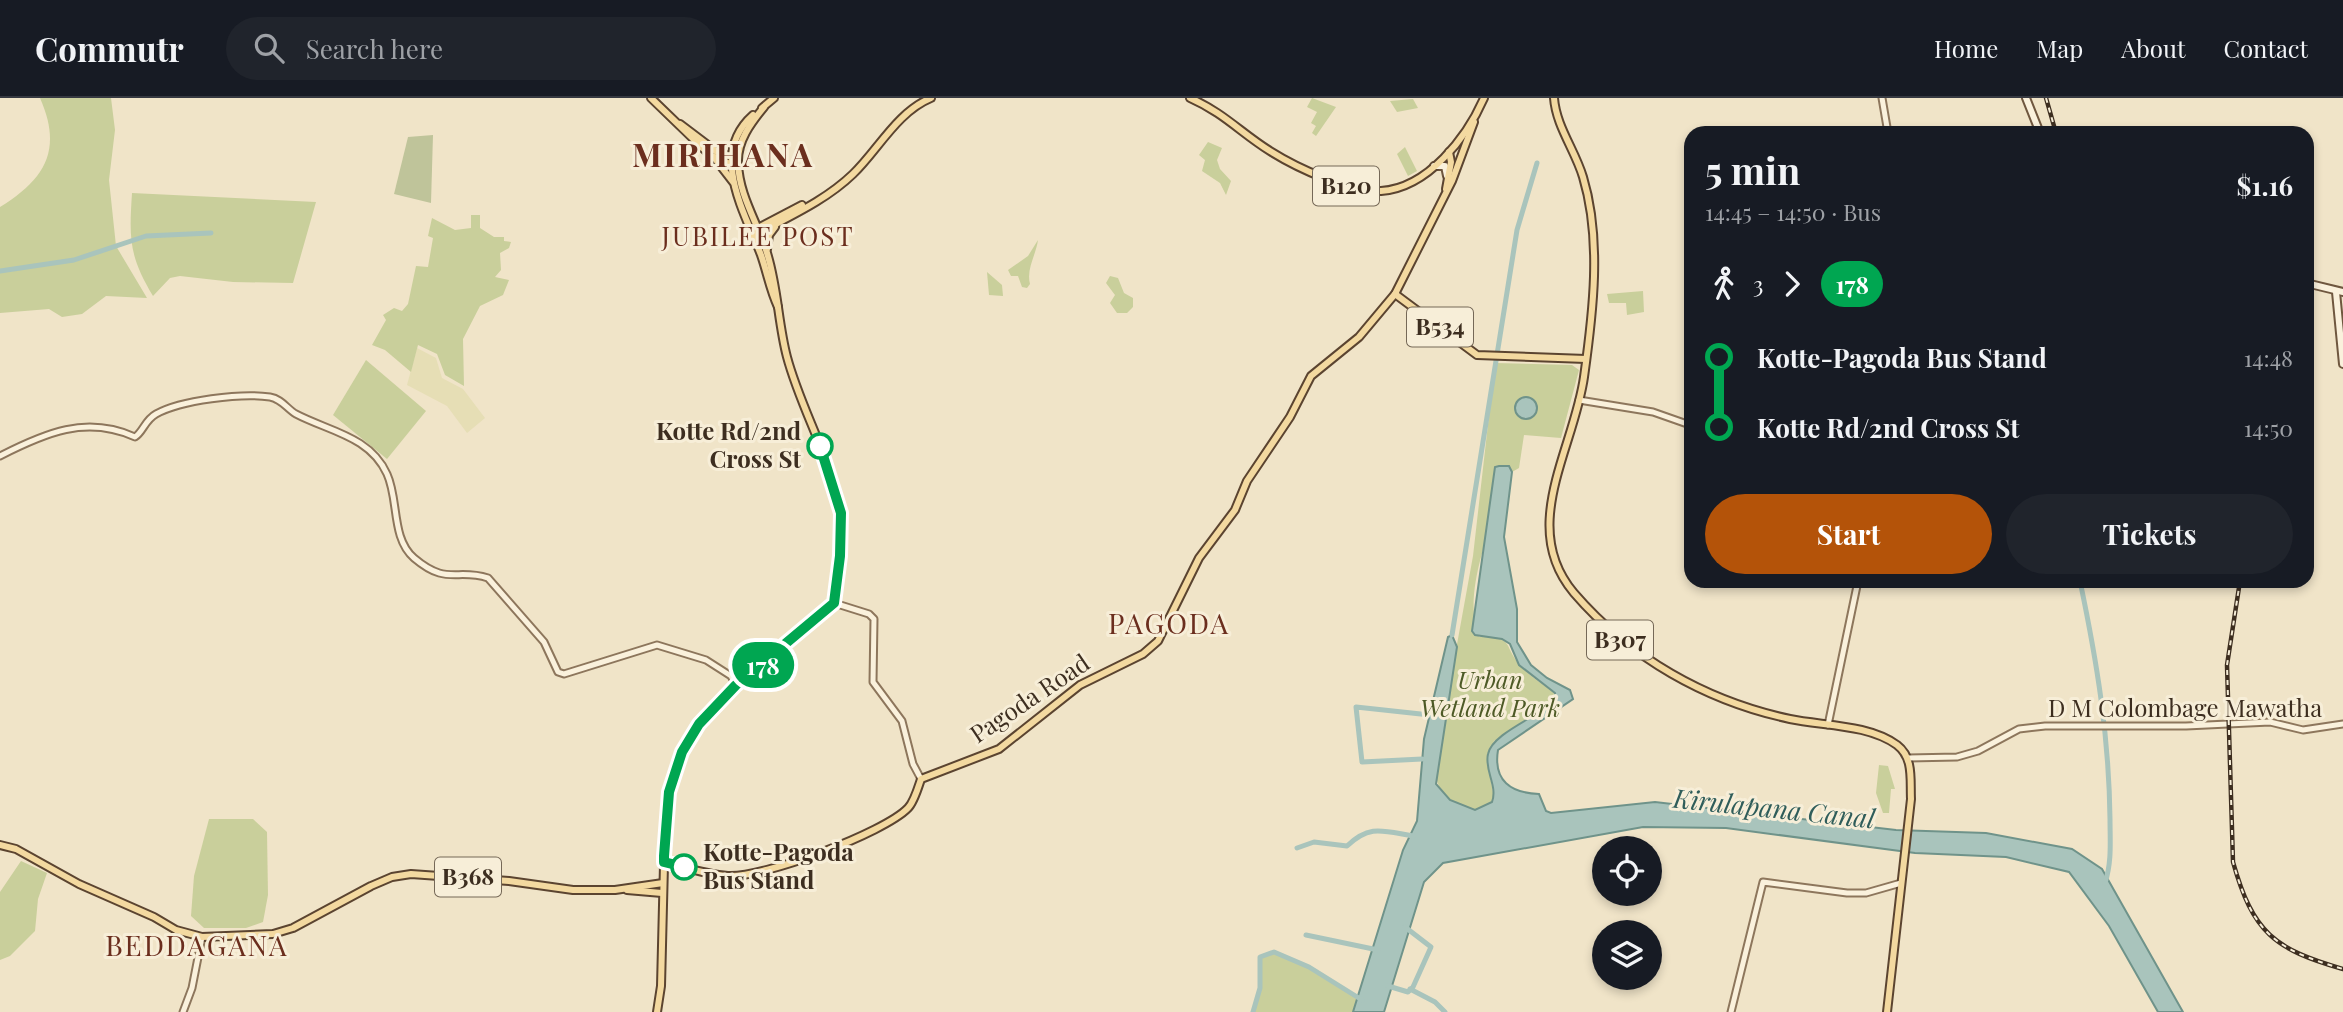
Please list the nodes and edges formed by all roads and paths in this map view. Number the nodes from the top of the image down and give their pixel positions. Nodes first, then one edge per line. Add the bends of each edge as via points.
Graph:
1 (651, 98) edge
2 (774, 98) edge
3 (931, 98) edge
4 (1190, 98) edge
5 (1484, 98) edge
6 (1554, 98) edge
7 (1881, 98) edge
8 (2026, 98) edge
9 (1474, 122) junction
10 (678, 124) junction
11 (1889, 126) edge
12 (2037, 126) edge
13 (1449, 152) junction
14 (710, 155) junction
15 (1461, 160) junction
16 (735, 161) junction
17 (1434, 166) junction
18 (1448, 178) junction
19 (735, 187) junction
20 (1446, 191) junction
21 (825, 195) junction
22 (780, 222) junction
23 (755, 232) junction
24 (767, 251) junction
25 (2314, 285) edge
26 (2339, 292) edge
27 (1395, 294) junction
28 (781, 314) junction
29 (1586, 359) junction
30 (2343, 364) edge
31 (1579, 400) junction
32 (1684, 423) edge
33 (0, 456) edge
34 (1857, 588) edge
35 (834, 603) junction
36 (736, 685) junction
37 (2343, 724) edge
38 (1828, 725) junction
39 (1908, 758) junction
40 (921, 779) junction
41 (0, 845) edge
42 (664, 862) junction
43 (663, 883) junction
44 (1901, 883) junction
45 (615, 890) junction
46 (662, 893) junction
47 (202, 937) junction
48 (183, 1012) edge
49 (656, 1012) edge
50 (1731, 1012) edge
51 (1887, 1012) edge

1 - 10 main road
2 - 16 main road via 748,127
3 - 21 main road via 913,108 851,176
4 - 17 main road, B120 via 1223,114 1278,156 1358,189 1393,189
5 - 9 main road, B120
6 - 29 main road, B307 via 1592,215 1594,268
7 - 11 street
8 - 12 main road
9 - 13 main road, B120
9 - 15 main road, Pagoda Road
10 - 14 main road
10 - 16 main road
13 - 15 main road
13 - 17 main road, B120
13 - 18 main road, Pagoda Road
14 - 16 main road
14 - 19 main road
15 - 20 main road, Pagoda Road
16 - 19 main road
16 - 23 main road
17 - 18 main road via 1445,166
18 - 20 main road, Pagoda Road
19 - 23 main road
20 - 27 main road, Pagoda Road
21 - 22 main road
21 - 23 main road
22 - 23 main road
22 - 24 main road via 769,234
23 - 24 main road
23 - 28 main road
24 - 28 main road
25 - 26 main road
26 - 30 main road
27 - 29 main road, B534 via 1477,355
27 - 40 main road, Pagoda Road via 1359,337 1311,376 1235,509 1199,558 1153,647 1080,685 999,749
28 - 35 main road via 787,357 841,513
29 - 31 main road, B307
31 - 32 street via 1653,412
31 - 38 main road, B307 via 1548,526 1549,547 1573,592 1631,650 1667,672 1744,706
33 - 36 street via 51,432 112,427 135,437 156,414 210,400 272,397 373,453 387,471 396,496 400,538 407,551 442,575 488,578 544,642 558,673 657,645 706,660 731,676
34 - 38 street
35 - 36 main road
35 - 40 street via 873,619 873,681 902,721
36 - 42 main road via 699,724 682,752 669,792
37 - 39 street, D M Colombage Mawatha via 2303,730 2270,722 2019,729 1956,757
38 - 39 main road, B307 via 1883,738
39 - 44 main road via 1911,796
40 - 42 main road via 909,807 893,819 805,858 727,876
41 - 47 main road, B368 via 176,930
42 - 43 main road
43 - 45 main road, B368
43 - 46 main road
44 - 50 street via 1847,893 1763,882
44 - 51 main road
45 - 46 main road, B368
45 - 47 main road, B368 via 411,874 371,886 293,928 272,934
46 - 49 main road via 661,986
47 - 48 street

